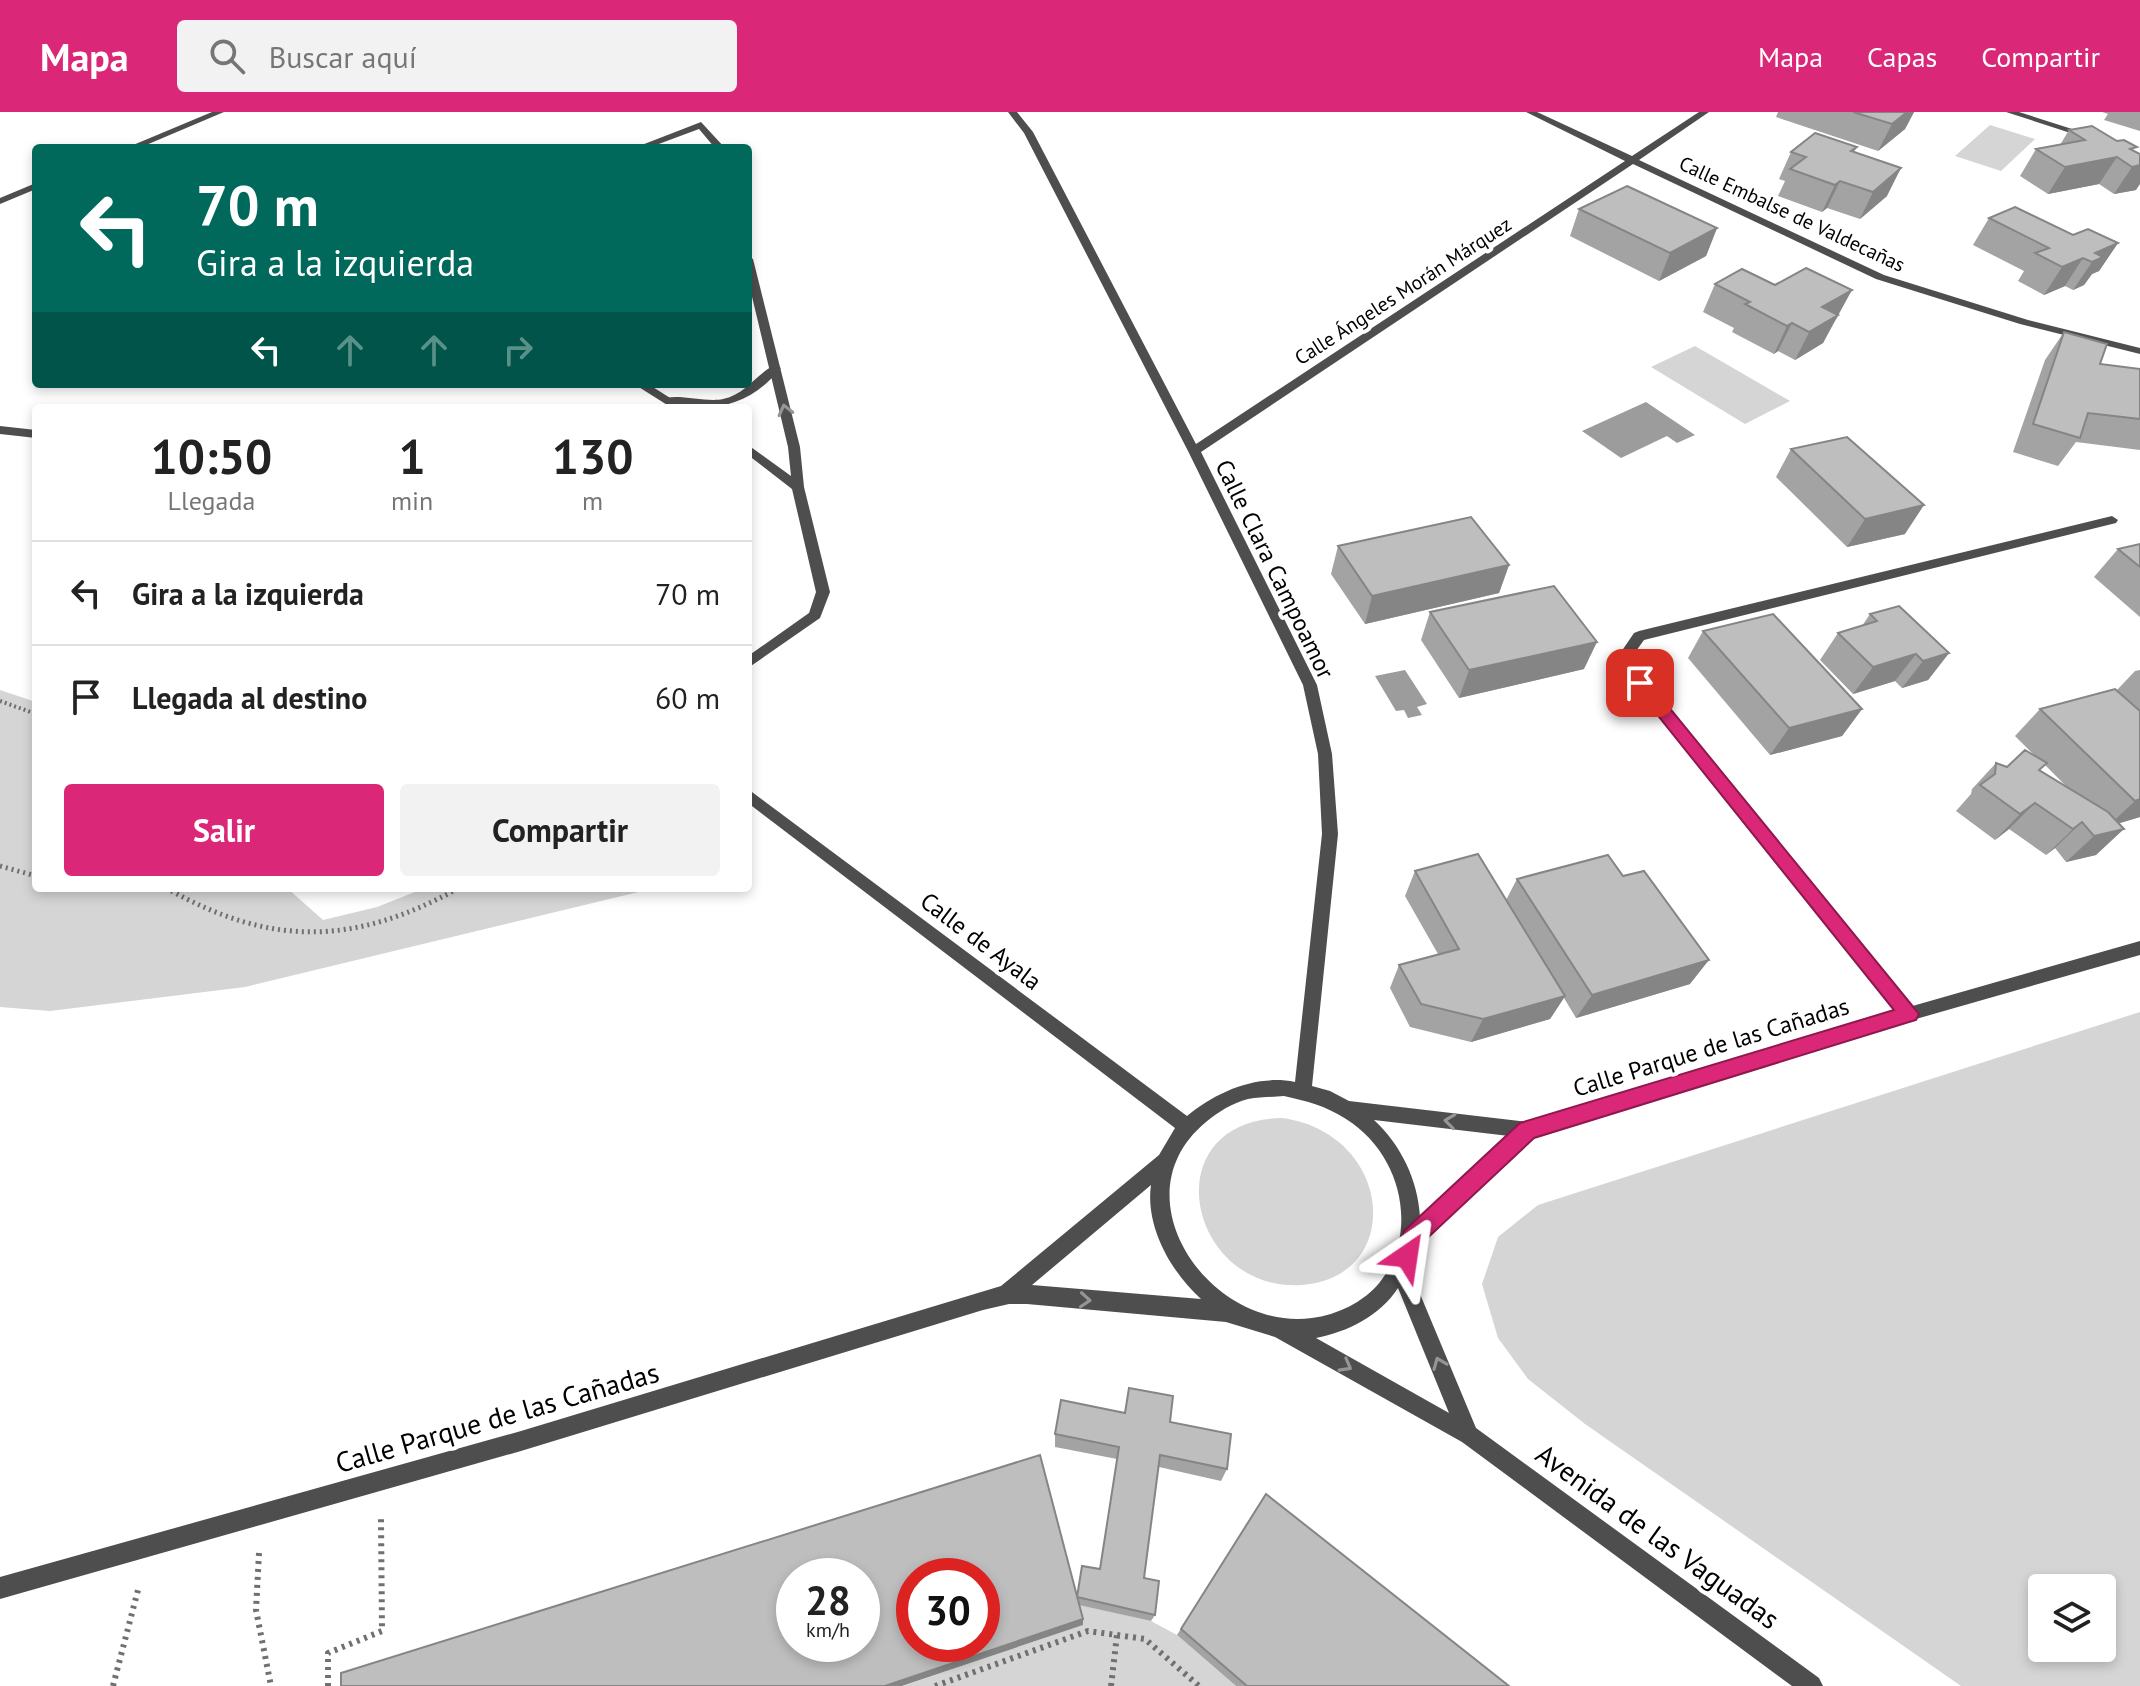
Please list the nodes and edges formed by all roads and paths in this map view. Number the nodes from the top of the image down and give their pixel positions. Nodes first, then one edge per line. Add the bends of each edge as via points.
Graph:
1 (220, 112) edge
2 (1012, 112) edge
3 (1530, 112) edge
4 (1705, 112) edge
5 (2010, 112) edge
6 (2105, 141) edge
7 (141, 144) edge
8 (650, 144) edge
9 (717, 144) edge
10 (1633, 160) junction
11 (32, 188) edge
12 (0, 201) edge
13 (752, 275) edge
14 (2140, 351) edge
15 (775, 368) junction
16 (647, 388) edge
17 (667, 400) junction
18 (674, 404) edge
19 (690, 404) edge
20 (716, 404) edge
21 (0, 430) edge
22 (32, 434) edge
23 (1194, 451) junction
24 (752, 452) edge
25 (798, 487) junction
26 (2112, 520) dead end
27 (752, 660) edge
28 (0, 701) edge
29 (32, 713) edge
30 (752, 798) edge
31 (0, 866) edge
32 (32, 875) edge
33 (173, 892) edge
34 (450, 892) edge
35 (2140, 948) edge
36 (1909, 1014) junction
37 (1303, 1090) junction
38 (1348, 1108) junction
39 (1185, 1125) junction
40 (1528, 1130) junction
41 (1164, 1162) junction
42 (1411, 1238) junction
43 (1401, 1271) junction
44 (1007, 1294) junction
45 (1233, 1312) junction
46 (1278, 1328) junction
47 (1469, 1435) junction
48 (381, 1481) junction
49 (261, 1515) junction
50 (150, 1546) junction
51 (0, 1588) edge
52 (1117, 1635) junction
53 (113, 1686) edge
54 (271, 1686) edge
55 (328, 1686) edge
56 (935, 1686) edge
57 (1111, 1686) edge
58 (1199, 1686) edge
59 (1811, 1686) edge

1 - 7 street
2 - 23 street, Calle Clara Campoamor via 1028,132
3 - 10 street, Calle Embalse de Valdecañas
4 - 10 street, Calle Ángeles Morán Márquez
5 - 6 street
8 - 9 street via 701,125
10 - 14 street, Calle Embalse de Valdecañas via 1880,277
10 - 23 street, Calle Ángeles Morán Márquez
11 - 12 street
13 - 15 street
15 - 20 street via 754,391
25 -> 15 street
16 - 17 street
17 - 18 street
17 - 19 street
21 - 22 street
23 - 37 street, Calle Clara Campoamor via 1310,685 1325,754 1330,834
24 - 25 street
25 - 27 street via 823,592 815,615
26 - 36 street via 1639,636 1624,658
28 - 29 path
30 - 39 street, Calle de Ayala
31 - 32 path
33 - 34 path via 201,908 284,933 340,931 392,918
35 - 36 street, Calle Parque de las Cañadas
36 - 40 street, Calle Parque de las Cañadas
37 - 38 street
37 - 39 street via 1269,1087 1237,1092 1208,1105
40 -> 38 street, Calle Parque de las Cañadas
38 - 42 street via 1373,1128 1399,1165 1413,1208
39 - 41 street
40 - 42 street, Calle Parque de las Cañadas
41 - 44 street, Calle Parque de las Cañadas
41 - 45 street via 1164,1228 1178,1261 1202,1290
42 - 43 street
43 - 46 street via 1381,1298 1351,1318 1316,1328
47 -> 43 street
44 -> 45 street, Calle Parque de las Cañadas
44 - 48 street, Calle Parque de las Cañadas
45 - 46 street
46 -> 47 street, Avenida de las Vaguadas
47 - 59 street, Avenida de las Vaguadas
48 - 49 street, Calle Parque de las Cañadas
48 - 55 path via 382,1631 328,1653
49 - 50 street, Calle Parque de las Cañadas
49 - 54 path via 256,1610
50 - 51 street, Calle Parque de las Cañadas
50 - 53 path
52 - 56 path via 1088,1631
52 - 57 path
52 - 58 path via 1145,1639

